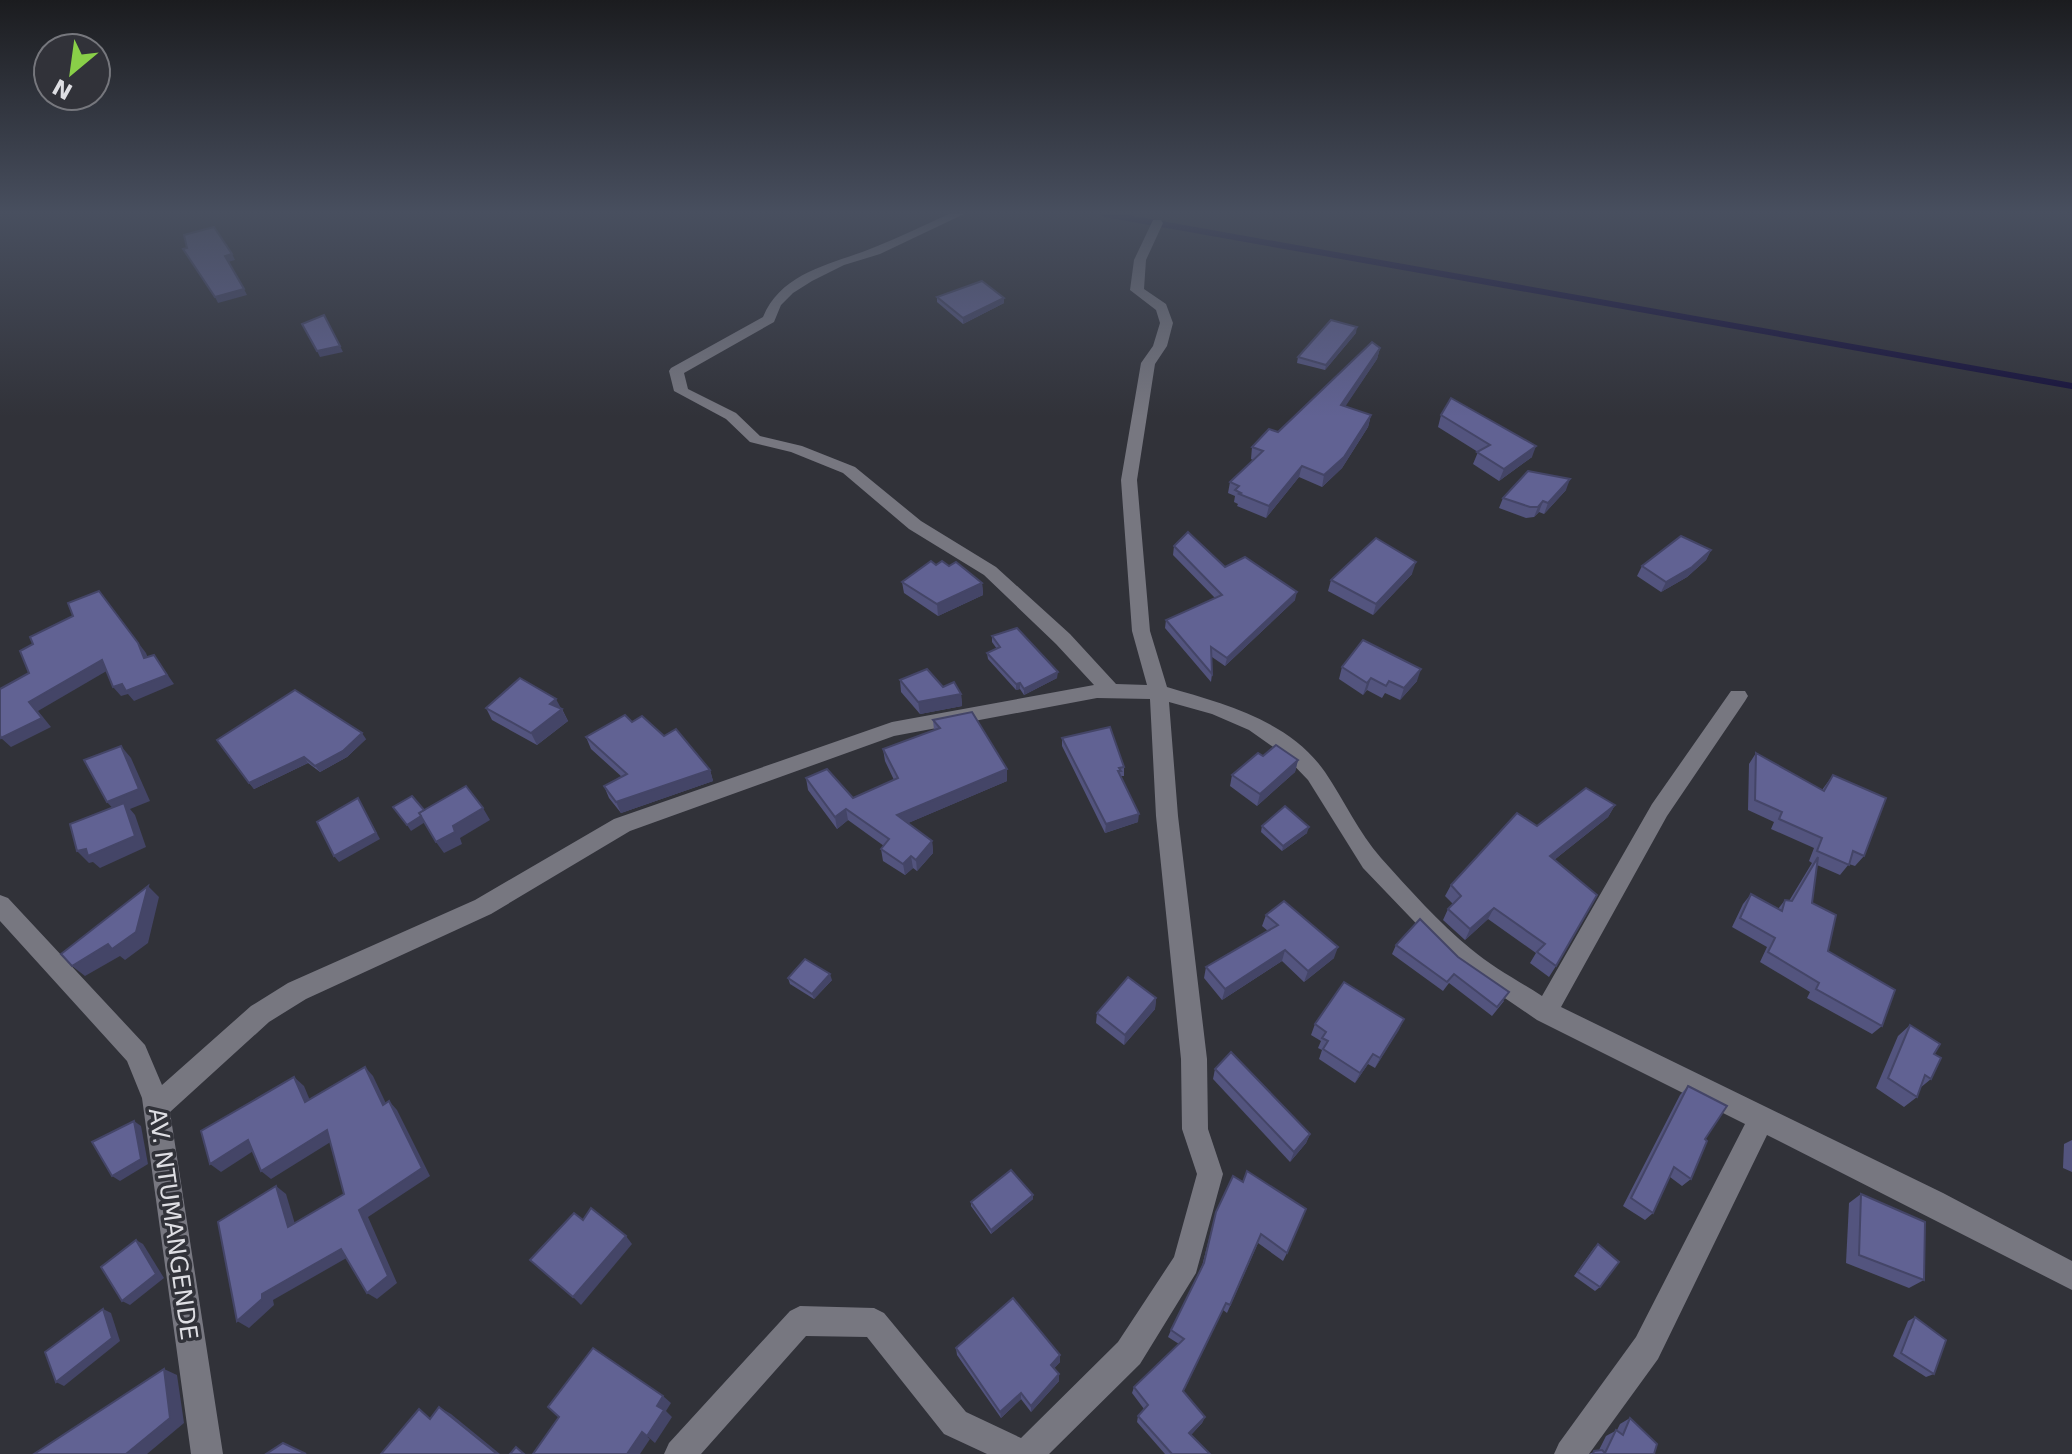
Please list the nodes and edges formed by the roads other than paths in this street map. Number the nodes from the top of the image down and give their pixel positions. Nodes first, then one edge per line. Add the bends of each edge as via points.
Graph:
1 (803, 282) edge
2 (1138, 282) edge
3 (1111, 691) junction
4 (1159, 692) junction
5 (1738, 696) dead end
6 (0, 905) edge
7 (1546, 1012) junction
8 (157, 1107) junction
9 (1761, 1119) junction
10 (2072, 1276) edge
11 (207, 1454) edge
12 (680, 1454) edge
13 (1025, 1454) edge
14 (1570, 1454) edge

1 - 3 street via 775,304 769,319 676,371 681,391 731,416 755,439 849,470 915,525 990,571
2 - 4 street via 1137,290 1162,307 1167,318 1157,355 1148,363 1129,480 1141,631
3 - 4 street
3 - 8 street via 892,729 622,825 483,907 297,991 260,1014
4 - 7 street via 1256,725 1290,749 1315,774 1371,862 1409,903 1463,957
4 - 13 street via 1194,1059 1195,1129 1210,1174 1186,1263 1129,1353
5 - 7 street via 1675,785
6 - 8 street, AV. NTUMANGENDE via 136,1053
7 - 9 street
8 - 11 street, AV. NTUMANGENDE
9 - 10 street
9 - 14 street via 1647,1348
12 - 13 street via 800,1321 874,1323 955,1423

